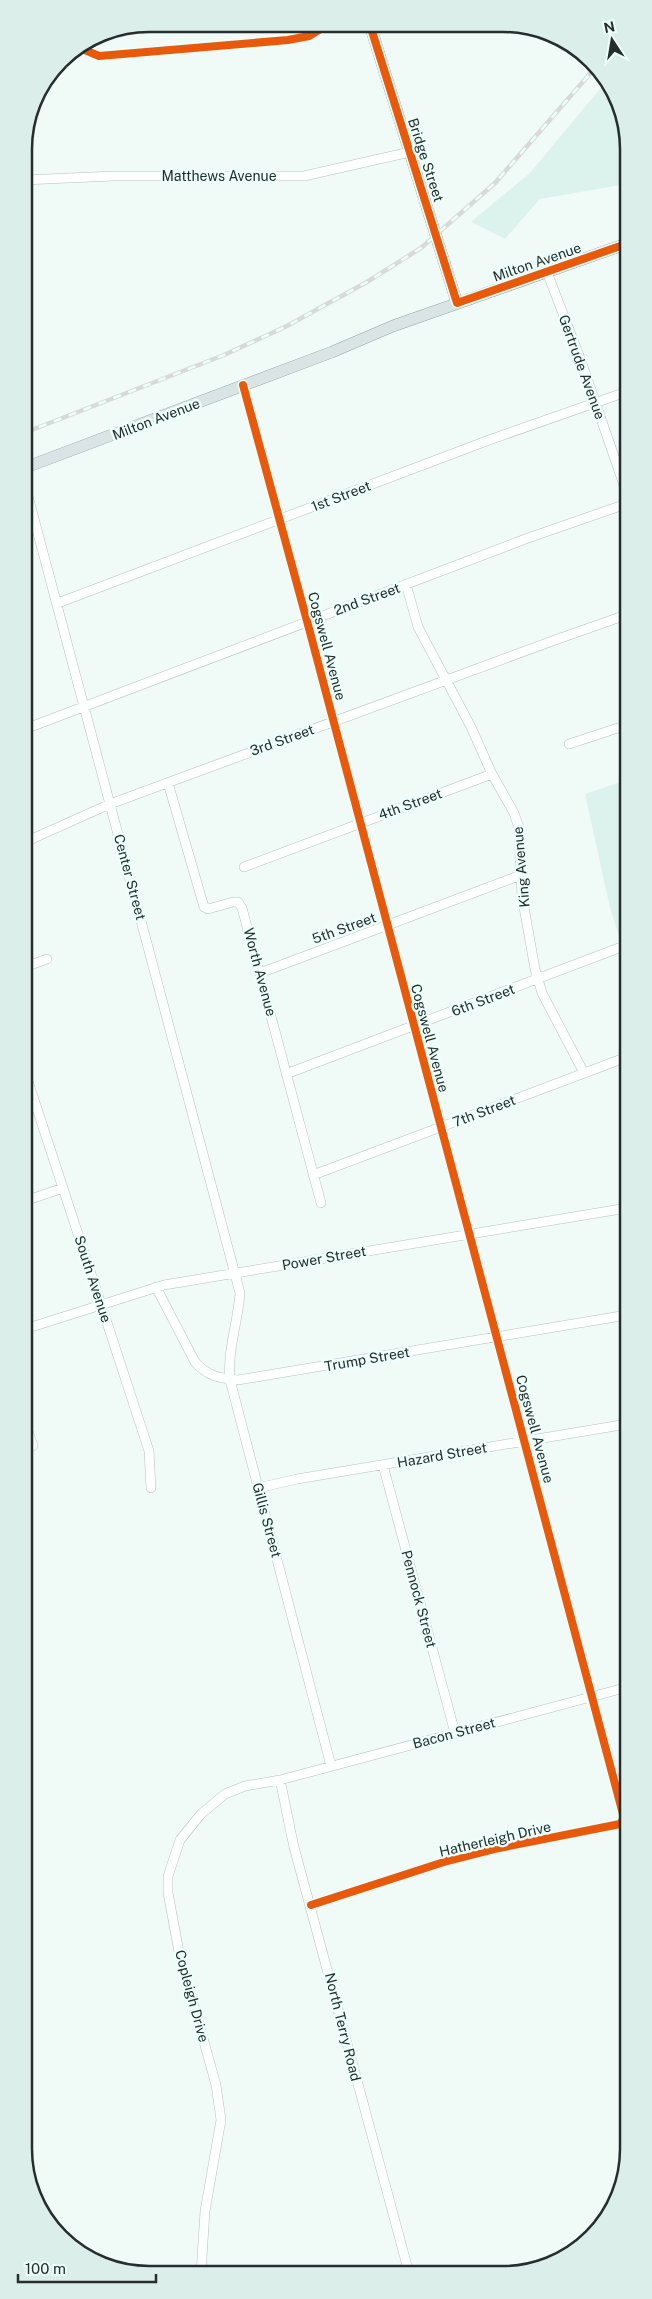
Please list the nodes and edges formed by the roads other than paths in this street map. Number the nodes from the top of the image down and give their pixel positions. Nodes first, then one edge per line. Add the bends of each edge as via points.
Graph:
1 (372, 32) edge
2 (410, 152) junction
3 (33, 180) edge
4 (620, 246) edge
5 (547, 272) junction
6 (457, 303) junction
7 (243, 385) junction
8 (620, 394) edge
9 (596, 402) junction
10 (33, 465) edge
11 (620, 473) edge
12 (620, 506) edge
13 (33, 513) edge
14 (280, 520) junction
15 (406, 584) junction
16 (58, 603) junction
17 (620, 617) edge
18 (307, 621) junction
19 (447, 680) junction
20 (85, 705) junction
21 (334, 721) junction
22 (33, 725) edge
23 (620, 727) edge
24 (569, 744) dead end
25 (492, 774) junction
26 (168, 783) junction
27 (110, 804) junction
28 (360, 822) junction
29 (33, 839) edge
30 (244, 867) dead end
31 (521, 875) junction
32 (387, 925) junction
33 (620, 948) edge
34 (47, 960) dead end
35 (33, 965) edge
36 (260, 973) junction
37 (538, 979) junction
38 (414, 1026) junction
39 (620, 1060) edge
40 (584, 1073) junction
41 (286, 1074) junction
42 (33, 1095) edge
43 (441, 1127) junction
44 (313, 1175) junction
45 (63, 1188) junction
46 (32, 1198) edge
47 (321, 1203) dead end
48 (619, 1209) edge
49 (470, 1234) junction
50 (235, 1273) junction
51 (156, 1287) junction
52 (101, 1303) junction
53 (619, 1316) edge
54 (32, 1326) edge
55 (497, 1337) junction
56 (230, 1380) junction
57 (619, 1425) edge
58 (525, 1441) junction
59 (383, 1465) junction
60 (151, 1488) dead end
61 (258, 1488) junction
62 (619, 1689) edge
63 (592, 1697) junction
64 (455, 1733) junction
65 (610, 1758) joint
66 (331, 1766) junction
67 (280, 1780) junction
68 (619, 1797) edge
69 (619, 1824) edge
70 (311, 1904) junction
71 (201, 2266) edge
72 (407, 2266) edge

1 - 2 main road, Bridge Street
2 - 3 street, Matthews Avenue via 304,176 113,176
2 - 6 main road, Bridge Street
4 - 5 main road, Milton Avenue
5 - 6 main road, Milton Avenue
5 - 9 street, Gertrude Avenue
6 - 7 main road, Milton Avenue
7 - 10 main road, Milton Avenue
7 - 14 street, Cogswell Avenue
8 - 9 street, 1st Street
9 - 11 street, Gertrude Avenue
9 - 14 street, 1st Street
12 - 15 street, 2nd Street
13 - 16 street, Center Street
14 - 16 street, 1st Street
14 - 18 street, Cogswell Avenue
15 - 18 street, 2nd Street
15 - 19 street, King Avenue via 418,627
16 - 20 street, Center Street
17 - 19 street, 3rd Street
18 - 20 street, 2nd Street
18 - 21 street, Cogswell Avenue
19 - 21 street, 3rd Street
19 - 25 street, King Avenue
20 - 22 street, 2nd Street
20 - 27 street, Center Street
21 - 26 street, 3rd Street
21 - 28 street, Cogswell Avenue
23 - 24 street
25 - 28 street, 4th Street
25 - 31 street, King Avenue via 519,828
26 - 27 street, 3rd Street
26 - 36 street, Worth Avenue via 204,907 208,909 238,902
27 - 29 street, 3rd Street
27 - 50 street, Center Street
28 - 30 street, 4th Street
28 - 32 street, Cogswell Avenue
31 - 32 street, 5th Street
31 - 37 street, King Avenue
32 - 36 street, 5th Street
32 - 38 street, Cogswell Avenue
33 - 37 street, 6th Street
34 - 35 street
36 - 41 street, Worth Avenue
37 - 38 street, 6th Street
37 - 40 street, King Avenue via 542,993
38 - 41 street, 6th Street
38 - 43 street, Cogswell Avenue
39 - 40 street, 7th Street
40 - 43 street, 7th Street
41 - 44 street, Worth Avenue
42 - 45 street, South Avenue
43 - 44 street, 7th Street
43 - 49 street, Cogswell Avenue
44 - 47 street, Worth Avenue
45 - 46 street
45 - 52 street, South Avenue
48 - 49 street, Power Street
49 - 50 street, Power Street
49 - 55 street, Cogswell Avenue
50 - 51 street, Power Street
50 - 56 street, Gillis Street via 240,1293
51 - 52 street, Power Street
51 - 56 street, Trump Street via 195,1362 204,1373
52 - 54 street, Power Street
52 - 60 street, South Avenue via 149,1451
53 - 55 street, Trump Street
55 - 56 street, Trump Street via 252,1379
55 - 58 street, Cogswell Avenue
56 - 61 street, Gillis Street
57 - 58 street, Hazard Street
58 - 59 street, Hazard Street
58 - 63 street, Cogswell Avenue
59 - 61 street, Hazard Street
59 - 64 street, Pennock Street
61 - 66 street, Gillis Street
62 - 63 street, Bacon Street
63 - 64 street, Bacon Street
63 - 65 street, Cogswell Avenue
64 - 66 street, Bacon Street
65 - 68 street, Hatherleigh Drive
66 - 67 street, Bacon Street
67 - 70 street, North Terry Road
67 - 71 street, Copleigh Drive via 245,1786 225,1794 201,1814 180,1840 168,1876 168,1893 180,1952 216,2085 221,2120 205,2211
69 - 70 street, Hatherleigh Drive via 475,1854
70 - 72 street, North Terry Road

